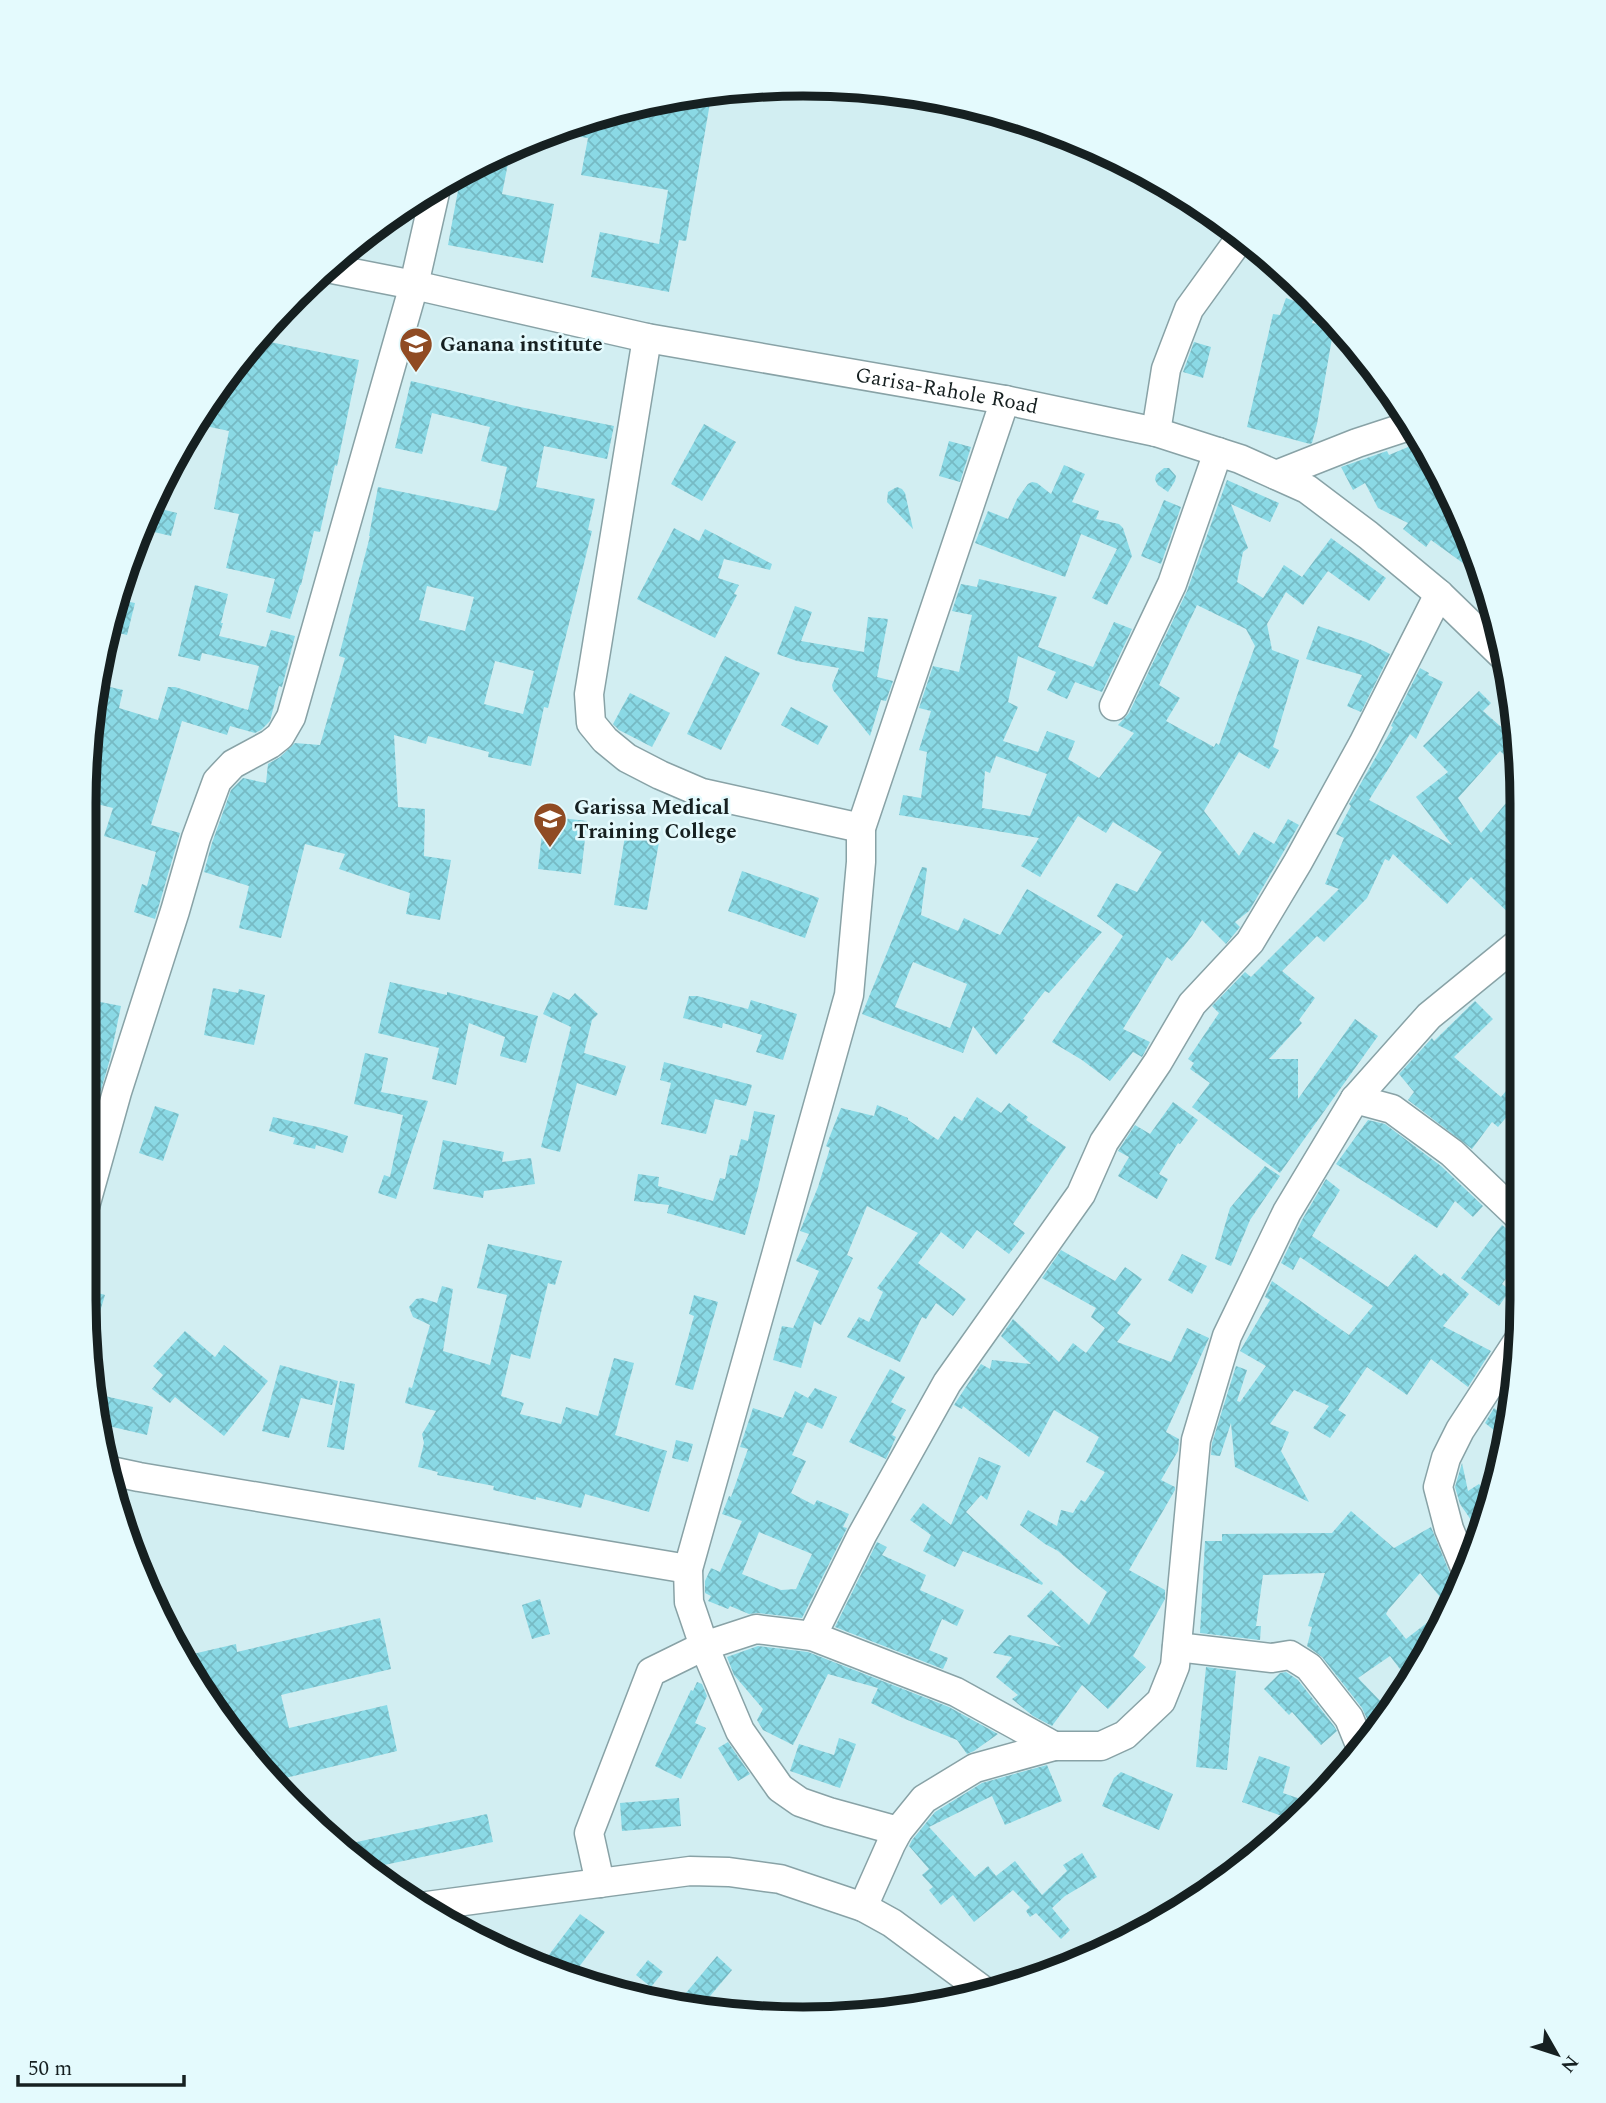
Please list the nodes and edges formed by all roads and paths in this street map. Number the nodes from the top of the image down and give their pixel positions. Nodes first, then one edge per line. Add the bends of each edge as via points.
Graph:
1 (433, 201) edge
2 (1236, 244) edge
3 (339, 270) edge
4 (414, 285) junction
5 (647, 338) junction
6 (1005, 400) junction
7 (1402, 428) edge
8 (1156, 432) junction
9 (1218, 452) junction
10 (1276, 475) junction
11 (1439, 594) junction
12 (1492, 645) edge
13 (1114, 706) dead end
14 (860, 828) junction
15 (1510, 950) edge
16 (1355, 1099) junction
17 (96, 1167) edge
18 (1510, 1208) edge
19 (1507, 1358) edge
20 (118, 1472) edge
21 (1461, 1558) edge
22 (688, 1569) junction
23 (812, 1636) junction
24 (704, 1646) junction
25 (1177, 1647) junction
26 (1357, 1738) edge
27 (1054, 1746) junction
28 (898, 1831) junction
29 (600, 1883) junction
30 (438, 1905) edge
31 (863, 1907) junction
32 (976, 1985) edge

1 - 4 street
2 - 8 street via 1189,309 1166,369
3 - 4 street, Garisa-Rahole Road
4 - 5 street, Garisa-Rahole Road
4 - 17 street via 291,717 280,736 233,764 217,781
5 - 6 street, Garisa-Rahole Road
5 - 14 street via 589,694 591,723 628,758 702,793
6 - 8 street, Garisa-Rahole Road
6 - 14 street
7 - 10 street
8 - 9 street, Garisa-Rahole Road
9 - 10 street, Garisa-Rahole Road
9 - 13 street via 1172,584
10 - 11 street, Garisa-Rahole Road via 1307,489
11 - 12 street, Garisa-Rahole Road
11 - 23 street via 1363,744 1250,942 1192,1004 1104,1142 1082,1194 947,1383
14 - 22 street via 849,995
15 - 16 street via 1429,1016
16 - 18 street via 1392,1110 1452,1153
16 - 25 street via 1287,1212 1227,1336 1196,1440
19 - 21 street via 1460,1430 1438,1487 1448,1530
20 - 22 street
22 - 24 street via 689,1602
23 - 24 street via 756,1629
23 - 27 street via 956,1692
24 - 28 street via 740,1731 780,1788 800,1802
24 - 29 street via 651,1672 589,1833
25 - 26 street via 1272,1658 1290,1655 1309,1667 1349,1718
25 - 27 street via 1175,1666 1161,1700 1125,1735 1101,1746
27 - 28 street via 975,1768 924,1799
28 - 31 street
29 - 30 street
29 - 31 street via 690,1871 729,1872 779,1879
31 - 32 street

